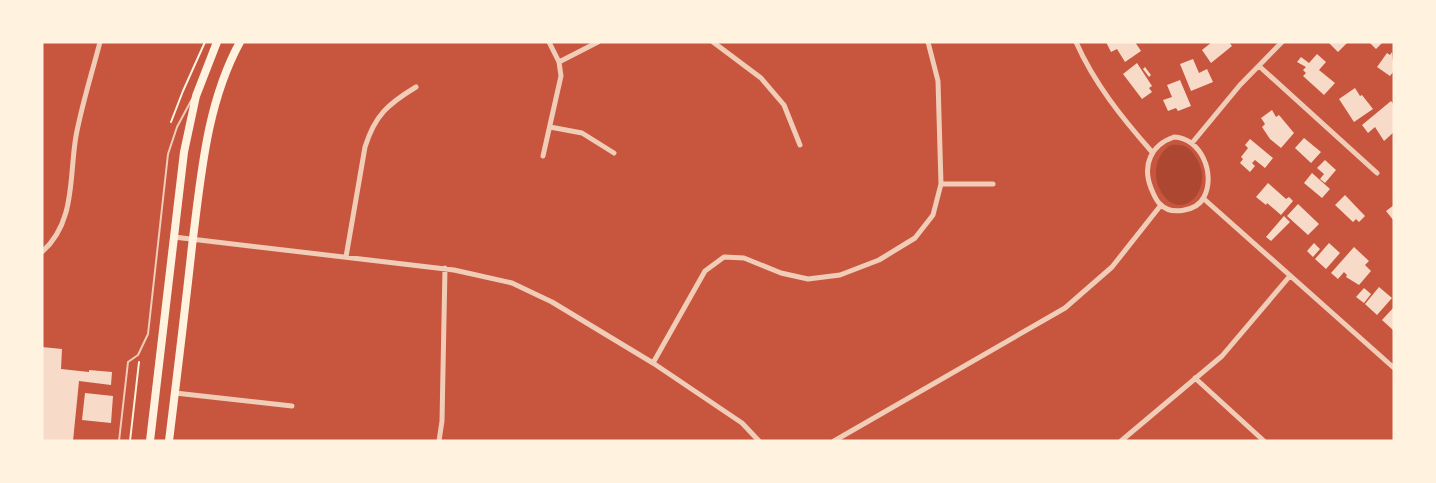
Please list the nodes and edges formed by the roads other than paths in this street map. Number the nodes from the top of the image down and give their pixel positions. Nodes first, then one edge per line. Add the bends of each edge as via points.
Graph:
1 (100, 42) edge
2 (217, 42) edge
3 (240, 42) edge
4 (549, 42) edge
5 (598, 42) edge
6 (928, 42) edge
7 (1076, 42) edge
8 (1282, 42) edge
9 (717, 43) edge
10 (559, 62) junction
11 (1259, 66) junction
12 (203, 78) junction
13 (416, 87) dead end
14 (550, 127) junction
15 (1192, 143) junction
16 (800, 144) dead end
17 (1152, 152) junction
18 (614, 153) dead end
19 (543, 156) dead end
20 (1377, 173) dead end
21 (941, 183) junction
22 (993, 184) dead end
23 (1204, 199) junction
24 (1161, 205) junction
25 (174, 237) junction
26 (193, 239) junction
27 (42, 252) edge
28 (346, 257) junction
29 (445, 268) junction
30 (1289, 277) junction
31 (653, 363) junction
32 (1394, 368) edge
33 (1195, 378) junction
34 (175, 393) junction
35 (292, 406) dead end
36 (119, 441) edge
37 (150, 441) edge
38 (169, 441) edge
39 (439, 441) edge
40 (759, 441) edge
41 (834, 441) edge
42 (1121, 441) edge
43 (1264, 441) edge

1 - 27 street via 76,135 66,217
2 - 12 main road
3 - 26 main road via 207,136
4 - 10 street
5 - 10 street
6 - 21 street via 938,81
7 - 17 street via 1103,92
8 - 11 street
9 - 16 street via 761,78 784,105
10 - 14 street via 560,82
11 - 15 street
11 - 20 street
12 - 25 main road via 185,146
12 - 36 lane via 177,127 168,154 148,334 138,356 128,362
13 - 28 street via 387,106 370,130
14 - 18 street via 582,133
14 - 19 street
15 - 17 street via 1174,137
15 - 23 street via 1204,159 1208,173
17 - 24 street via 1148,163 1150,186
21 - 22 street
21 - 31 street via 933,215 915,238 879,260 840,275 808,279 744,258 724,257 705,271
23 - 24 street via 1183,211
23 - 30 street
24 - 41 street via 1112,267 1065,308
25 - 26 street
25 - 37 main road
26 - 28 street
26 - 34 main road
28 - 29 street
29 - 31 street via 512,283 552,302
29 - 39 street
30 - 32 street
30 - 33 street via 1222,356
31 - 40 street via 742,423
33 - 42 street
33 - 43 street
34 - 35 street
34 - 38 main road

